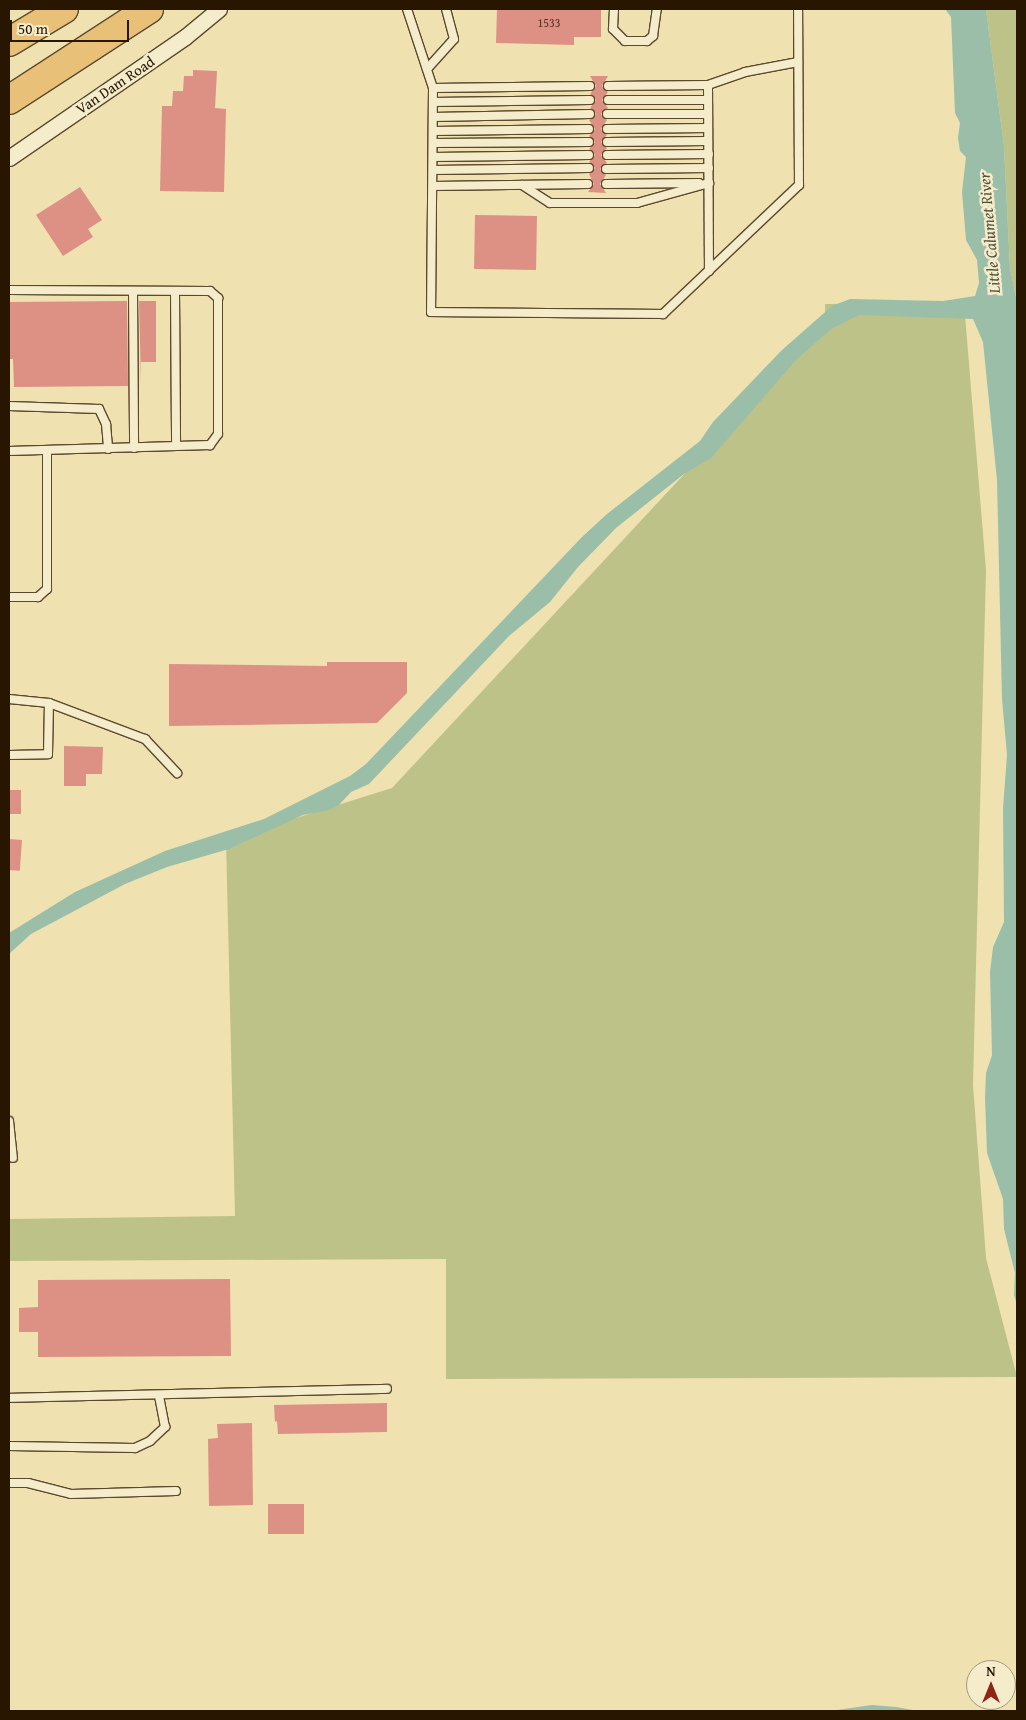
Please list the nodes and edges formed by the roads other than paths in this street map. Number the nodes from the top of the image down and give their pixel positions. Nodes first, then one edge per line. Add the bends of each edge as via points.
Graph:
1 (64, 9) edge
2 (149, 9) edge
3 (218, 9) edge
4 (407, 9) edge
5 (446, 9) edge
6 (614, 9) edge
7 (657, 9) edge
8 (798, 9) edge
9 (9, 42) edge
10 (798, 62) junction
11 (427, 69) junction
12 (708, 85) junction
13 (590, 86) dead end
14 (608, 86) dead end
15 (433, 88) junction
16 (9, 100) edge
17 (590, 100) dead end
18 (608, 100) dead end
19 (708, 100) junction
20 (433, 102) junction
21 (590, 114) dead end
22 (607, 114) dead end
23 (708, 114) junction
24 (433, 117) junction
25 (708, 128) junction
26 (589, 129) dead end
27 (607, 129) dead end
28 (433, 130) junction
29 (708, 141) junction
30 (589, 142) dead end
31 (607, 142) dead end
32 (433, 143) junction
33 (709, 154) junction
34 (589, 156) dead end
35 (607, 156) dead end
36 (433, 157) junction
37 (9, 158) edge
38 (589, 168) dead end
39 (709, 168) junction
40 (606, 169) dead end
41 (433, 170) junction
42 (709, 183) junction
43 (588, 184) dead end
44 (606, 184) dead end
45 (522, 185) junction
46 (433, 186) junction
47 (709, 271) junction
48 (9, 290) edge
49 (133, 290) junction
50 (175, 291) junction
51 (9, 406) edge
52 (176, 446) junction
53 (134, 448) junction
54 (108, 449) junction
55 (9, 451) edge
56 (47, 452) junction
57 (9, 597) edge
58 (9, 699) edge
59 (49, 703) junction
60 (9, 755) edge
61 (177, 773) dead end
62 (9, 1121) edge
63 (13, 1158) dead end
64 (387, 1389) dead end
65 (159, 1396) junction
66 (9, 1398) edge
67 (9, 1446) edge
68 (9, 1483) edge
69 (176, 1491) dead end

1 - 9 highway
2 - 16 highway
3 - 37 street, Van Dam Road via 185,36
4 - 11 lane
5 - 11 lane via 454,39
6 - 7 lane via 613,29 617,36 625,41 647,41 656,30
8 - 10 lane
10 - 12 lane via 745,72
10 - 47 lane via 799,185
11 - 15 lane
12 - 14 lane
12 - 19 lane
13 - 15 lane
15 - 20 lane
17 - 20 lane
18 - 19 lane
19 - 23 lane
20 - 24 lane
21 - 24 lane
22 - 23 lane
23 - 25 lane
24 - 28 lane
25 - 27 lane
25 - 29 lane
26 - 28 lane
28 - 32 lane
29 - 31 lane
29 - 33 lane
30 - 32 lane
32 - 36 lane
33 - 35 lane
33 - 39 lane
34 - 36 lane
36 - 41 lane
38 - 41 lane
39 - 40 lane
39 - 42 lane
41 - 46 lane
42 - 44 lane
42 - 45 lane via 637,203 550,203
42 - 47 lane
43 - 45 lane
45 - 46 lane
46 - 47 lane via 432,312 663,314
48 - 49 lane
49 - 50 lane
49 - 53 lane
50 - 52 lane
50 - 52 lane via 210,291 218,298 218,434 210,445
51 - 54 lane via 99,410 106,424
52 - 53 lane
53 - 54 lane
54 - 56 lane
55 - 56 lane
56 - 57 lane via 47,589 38,597
58 - 59 lane
59 - 60 lane via 48,754
59 - 61 lane via 145,739
62 - 63 lane
64 - 65 lane
65 - 66 lane
65 - 67 lane via 165,1427 150,1441 135,1448
68 - 69 lane via 28,1483 70,1494

